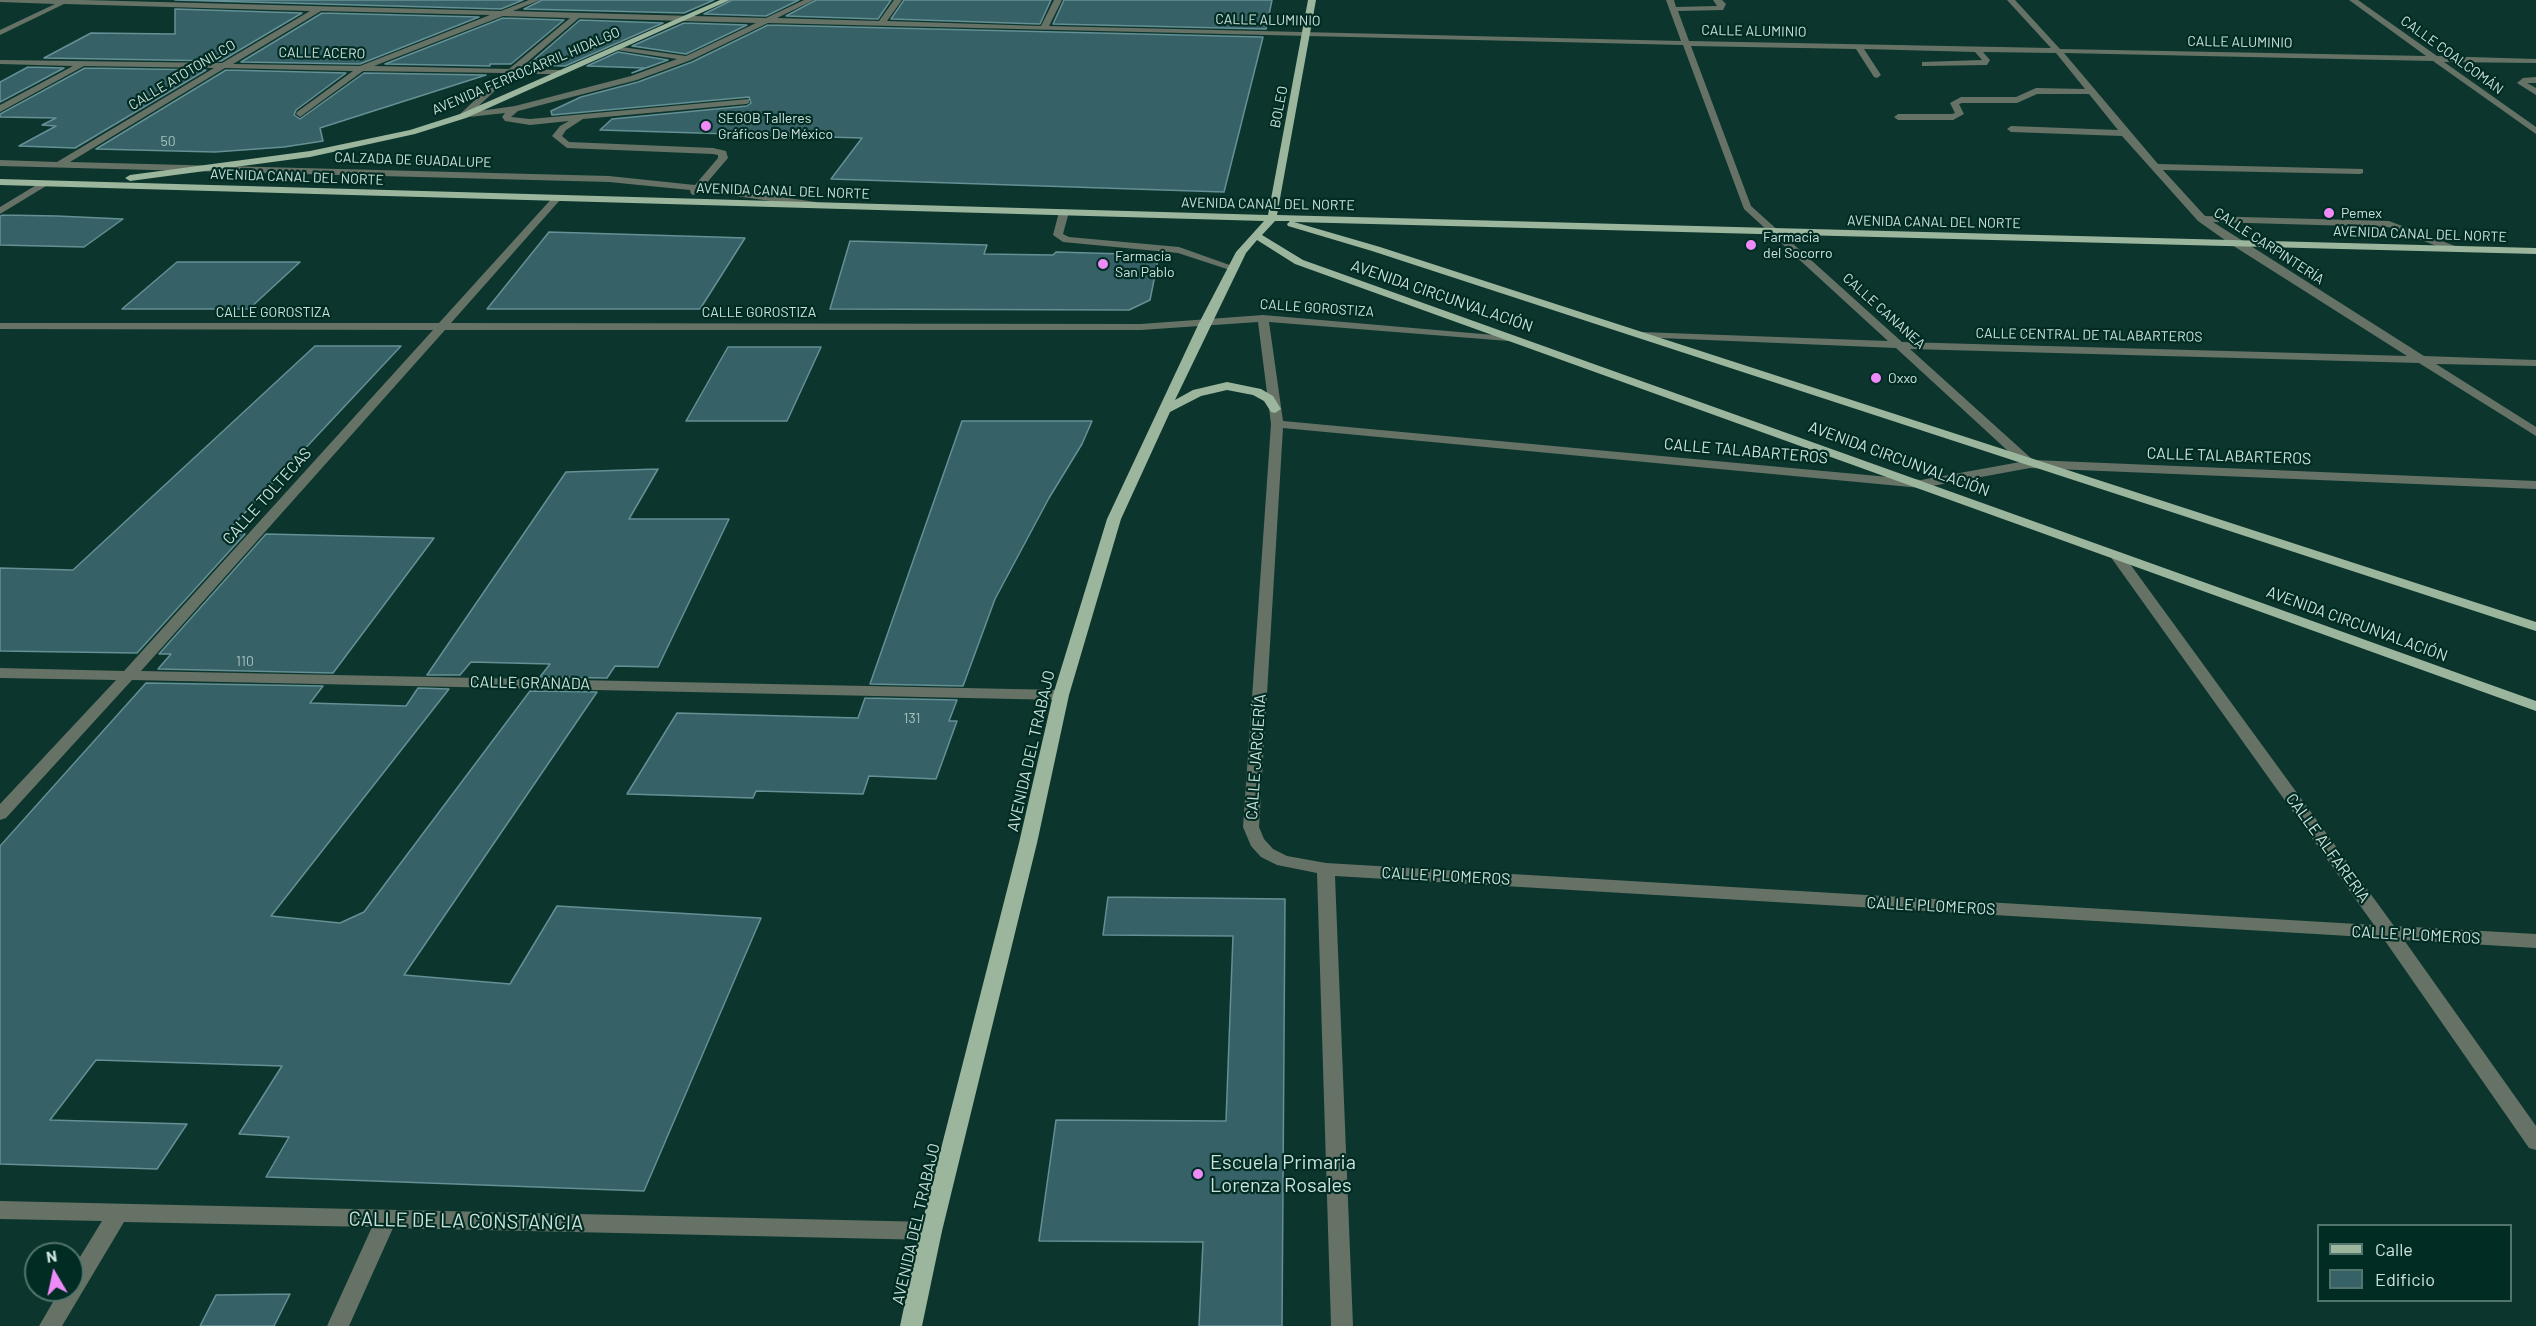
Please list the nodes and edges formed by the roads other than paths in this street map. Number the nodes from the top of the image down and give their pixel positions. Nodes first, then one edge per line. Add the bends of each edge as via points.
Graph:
1 (0, 0) edge
2 (333, 0) edge
3 (536, 0) edge
4 (726, 0) edge
5 (810, 0) edge
6 (898, 0) edge
7 (1058, 0) edge
8 (1312, 0) edge
9 (1717, 0) edge
10 (2011, 0) edge
11 (2353, 0) edge
12 (67, 1) edge
13 (1672, 4) edge
14 (318, 8) junction
15 (500, 14) junction
16 (576, 16) junction
17 (684, 18) junction
18 (766, 21) junction
19 (881, 24) junction
20 (1044, 28) junction
21 (0, 33) edge
22 (1307, 35) junction
23 (1685, 43) junction
24 (1857, 46) junction
25 (617, 48) junction
26 (1977, 49) junction
27 (2059, 52) junction
28 (688, 58) junction
29 (2435, 59) junction
30 (2536, 61) edge
31 (0, 62) edge
32 (83, 64) junction
33 (1925, 64) dead end
34 (224, 65) junction
35 (362, 68) junction
36 (511, 71) junction
37 (560, 72) junction
38 (1877, 75) dead end
39 (2536, 80) edge
40 (2092, 92) junction
41 (2536, 92) edge
42 (746, 101) dead end
43 (0, 109) edge
44 (515, 109) junction
45 (300, 114) dead end
46 (463, 116) junction
47 (583, 116) junction
48 (1898, 117) dead end
49 (2011, 129) dead end
50 (2536, 131) edge
51 (2125, 133) junction
52 (0, 163) edge
53 (60, 165) junction
54 (217, 167) junction
55 (2156, 167) junction
56 (2360, 171) dead end
57 (0, 182) edge
58 (46, 183) junction
59 (82, 184) junction
60 (697, 188) junction
61 (557, 198) junction
62 (687, 202) junction
63 (825, 206) junction
64 (0, 212) edge
65 (1064, 213) junction
66 (1272, 218) junction
67 (2202, 219) junction
68 (1775, 232) junction
69 (1256, 235) junction
70 (2236, 243) junction
71 (2451, 248) junction
72 (2536, 251) edge
73 (1233, 268) junction
74 (1263, 318) junction
75 (1205, 322) junction
76 (0, 326) edge
77 (441, 327) junction
78 (1641, 335) junction
79 (1517, 340) junction
80 (1899, 345) junction
81 (2422, 359) junction
82 (2536, 363) edge
83 (1275, 409) junction
84 (1165, 410) junction
85 (1277, 424) junction
86 (2536, 432) edge
87 (2030, 464) junction
88 (1921, 484) junction
89 (2536, 485) edge
90 (2117, 556) junction
91 (2536, 627) edge
92 (0, 673) edge
93 (129, 675) junction
94 (1060, 695) junction
95 (2536, 706) edge
96 (0, 814) edge
97 (1326, 869) junction
98 (2390, 933) junction
99 (2536, 941) edge
100 (2536, 1142) edge
101 (0, 1210) edge
102 (118, 1213) junction
103 (386, 1220) junction
104 (931, 1231) junction
105 (84, 1270) edge
106 (65, 1302) edge
107 (50, 1326) edge
108 (338, 1326) edge
109 (911, 1326) edge
110 (1342, 1326) edge

1 - 12 street, CALLE ALUMINIO
2 - 14 street, CALLE ATOTONILCO
3 - 15 street
4 - 17 main road, AVENIDA FERROCARRIL HIDALGO
5 - 18 street
6 - 19 street
7 - 20 street
8 - 22 main road, BOLEO
9 - 13 street via 1722,4 1720,8
10 - 27 street, CALLE CARPINTERÍA
11 - 29 street, CALLE COALCOMÁN
12 - 14 street, CALLE ALUMINIO
12 - 21 street
13 - 23 street, CALLE CANANEA
14 - 15 street, CALLE ALUMINIO
14 - 34 street, CALLE ATOTONILCO
15 - 16 street, CALLE ALUMINIO
15 - 35 street
16 - 17 street, CALLE ALUMINIO
16 - 36 street
17 - 18 street, CALLE ALUMINIO
17 - 25 main road, AVENIDA FERROCARRIL HIDALGO
18 - 19 street, CALLE ALUMINIO
18 - 28 street
19 - 20 street, CALLE ALUMINIO
20 - 22 street, CALLE ALUMINIO
22 - 23 street, CALLE ALUMINIO
22 - 66 main road, BOLEO
23 - 24 street, CALLE ALUMINIO
23 - 68 street, CALLE CANANEA via 1748,207
24 - 26 street, CALLE ALUMINIO
24 - 38 street
25 - 28 street
25 - 37 main road, AVENIDA FERROCARRIL HIDALGO
26 - 27 street, CALLE ALUMINIO
26 - 33 street via 1986,60 1984,63
27 - 29 street, CALLE ALUMINIO
27 - 40 street, CALLE CARPINTERÍA
28 - 44 street via 631,79
29 - 30 street, CALLE ALUMINIO
29 - 50 street, CALLE COALCOMÁN
31 - 32 street, CALLE ACERO
32 - 34 street, CALLE ACERO
32 - 43 street, CALLE ACERO
34 - 35 street, CALLE ACERO
34 - 53 street, CALLE ATOTONILCO
35 - 36 street, CALLE ACERO
35 - 45 street
36 - 37 street, CALLE ACERO
36 - 46 street
37 - 46 main road, AVENIDA FERROCARRIL HIDALGO
39 - 41 street via 2521,83
40 - 48 street via 2036,91 2017,100 1961,100 1954,103 1960,114 1953,117
40 - 51 street, CALLE CARPINTERÍA
42 - 47 street
44 - 46 street
44 - 47 street via 508,119 530,122
46 - 54 main road, AVENIDA FERROCARRIL HIDALGO via 369,143
47 - 60 street via 557,136 567,145 723,153
49 - 51 street
51 - 55 street, CALLE CARPINTERÍA
52 - 53 street, CALZADA DE GUADALUPE
53 - 54 street, CALZADA DE GUADALUPE
54 - 59 main road, AVENIDA FERROCARRIL HIDALGO
54 - 60 street, CALZADA DE GUADALUPE via 609,179
55 - 56 street
55 - 67 street, CALLE CARPINTERÍA
57 - 58 main road, AVENIDA CANAL DEL NORTE
58 - 59 main road, AVENIDA CANAL DEL NORTE
58 - 64 street
59 - 61 main road, AVENIDA CANAL DEL NORTE
60 - 62 street
60 - 63 street, CALZADA DE GUADALUPE
61 - 62 main road, AVENIDA CANAL DEL NORTE
61 - 77 street, CALLE TOLTECAS
62 - 63 main road, AVENIDA CANAL DEL NORTE
63 - 65 main road, AVENIDA CANAL DEL NORTE
65 - 66 main road, AVENIDA CANAL DEL NORTE
65 - 73 street via 1058,235 1067,240 1179,250
66 - 68 main road, AVENIDA CANAL DEL NORTE
66 - 69 main road, AVENIDA DEL TRABAJO
66 - 78 main road, AVENIDA CIRCUNVALACIÓN
67 - 70 street, CALLE CARPINTERÍA
67 - 71 street via 2388,224
68 - 70 main road, AVENIDA CANAL DEL NORTE
68 - 80 street, CALLE CANANEA
69 - 73 main road, AVENIDA DEL TRABAJO
69 - 79 main road, AVENIDA CIRCUNVALACIÓN via 1299,262
70 - 71 main road, AVENIDA CANAL DEL NORTE
70 - 81 street, CALLE CARPINTERÍA
71 - 72 main road, AVENIDA CANAL DEL NORTE
73 - 75 main road, AVENIDA DEL TRABAJO
74 - 75 street, CALLE GOROSTIZA
74 - 79 street, CALLE GOROSTIZA
74 - 83 street, CALLE JARCIERÍA
75 - 77 street, CALLE GOROSTIZA via 1141,327
75 - 84 main road, AVENIDA DEL TRABAJO
76 - 77 street, CALLE GOROSTIZA
77 - 93 street, CALLE TOLTECAS
78 - 80 street, CALLE CENTRAL DE TALABARTEROS
78 - 87 main road, AVENIDA CIRCUNVALACIÓN
79 - 88 main road, AVENIDA CIRCUNVALACIÓN
80 - 81 street, CALLE CENTRAL DE TALABARTEROS
80 - 87 street, CALLE CANANEA
81 - 82 street, CALLE CENTRAL DE TALABARTEROS
81 - 86 street, CALLE CARPINTERÍA
83 - 84 main road via 1269,399 1257,392 1227,386 1197,393
83 - 85 street, CALLE JARCIERÍA
84 - 94 main road, AVENIDA DEL TRABAJO via 1114,519
85 - 88 street, CALLE TALABARTEROS
85 - 97 street, CALLE JARCIERÍA via 1251,826 1267,853 1283,861
87 - 88 street, CALLE TALABARTEROS
87 - 89 street, CALLE TALABARTEROS
87 - 91 main road, AVENIDA CIRCUNVALACIÓN
88 - 90 main road, AVENIDA CIRCUNVALACIÓN
90 - 95 main road, AVENIDA CIRCUNVALACIÓN
90 - 98 street, CALLE ALFARERIA
92 - 93 street, CALLE GRANADA
93 - 94 street, CALLE GRANADA
93 - 96 street, CALLE TOLTECAS
94 - 104 main road, AVENIDA DEL TRABAJO via 1028,843
97 - 98 street, CALLE PLOMEROS
97 - 110 street
98 - 99 street, CALLE PLOMEROS
98 - 100 street, CALLE ALFARERIA
101 - 102 street, CALLE DE LA CONSTANCIA
102 - 103 street, CALLE DE LA CONSTANCIA
102 - 105 street
103 - 104 street, CALLE DE LA CONSTANCIA
103 - 108 street
104 - 109 main road, AVENIDA DEL TRABAJO
106 - 107 street

